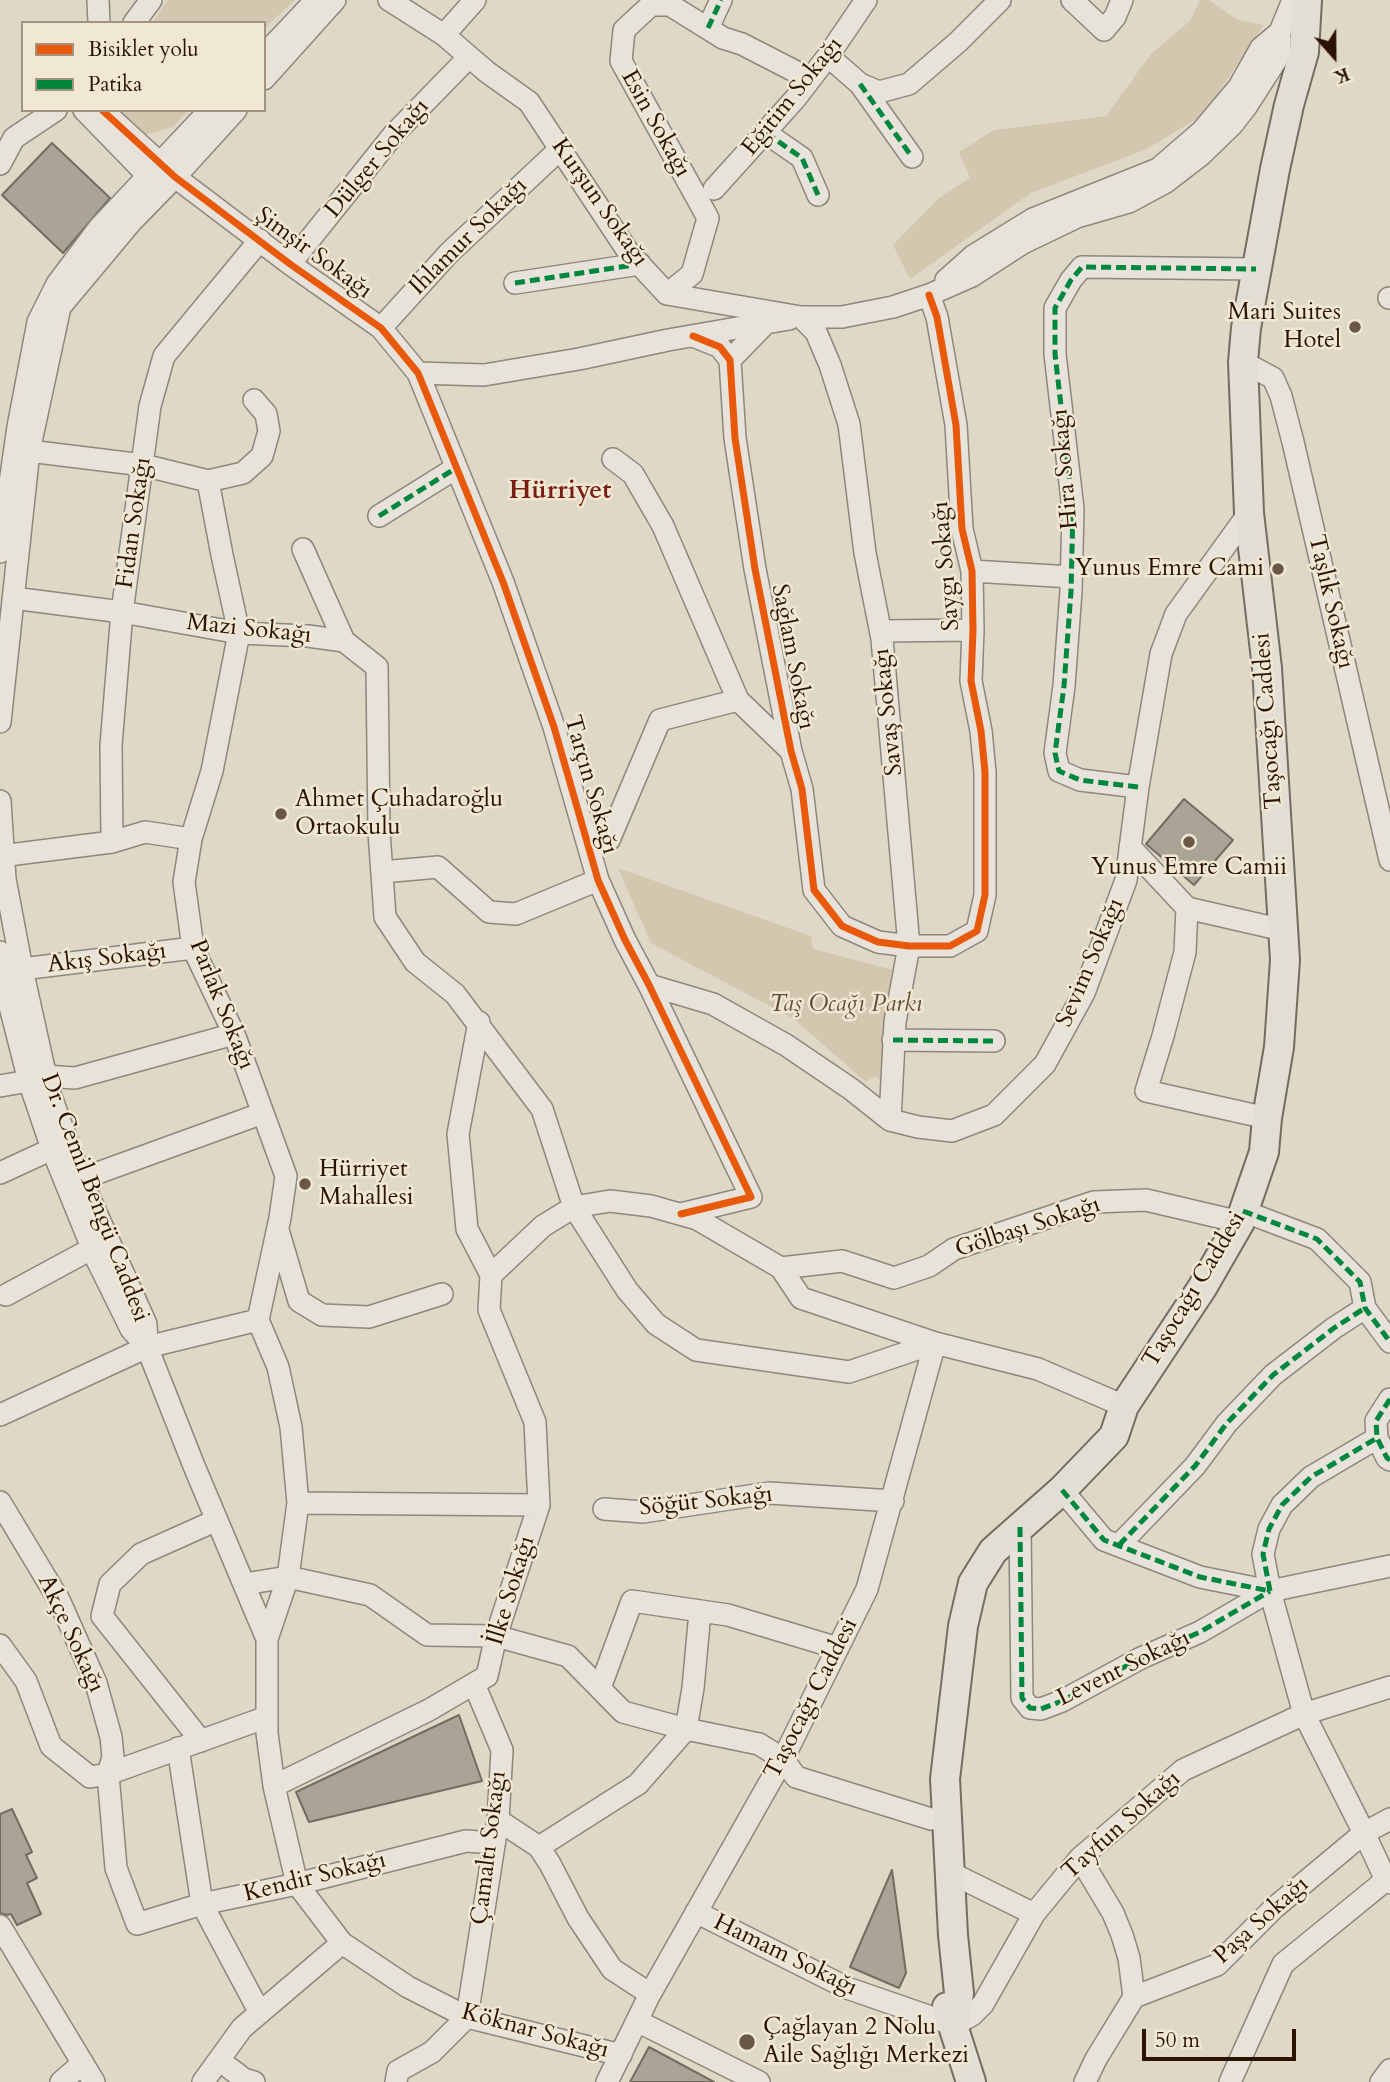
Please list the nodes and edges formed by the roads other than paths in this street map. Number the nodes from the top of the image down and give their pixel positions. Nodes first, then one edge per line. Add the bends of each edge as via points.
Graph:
1 (85, 0) edge
2 (97, 0) edge
3 (151, 0) edge
4 (316, 0) edge
5 (335, 0) edge
6 (389, 0) edge
7 (475, 0) edge
8 (721, 0) edge
9 (866, 0) edge
10 (1000, 0) edge
11 (1072, 0) edge
12 (1122, 0) edge
13 (1293, 0) edge
14 (1307, 0) edge
15 (86, 21) edge
16 (99, 21) edge
17 (135, 21) edge
18 (708, 28) junction
19 (443, 35) junction
20 (266, 53) edge
21 (828, 56) junction
22 (469, 57) junction
23 (266, 77) edge
24 (810, 79) junction
25 (860, 84) junction
26 (53, 112) edge
27 (86, 112) edge
28 (104, 112) edge
29 (209, 112) edge
30 (234, 112) edge
31 (766, 133) junction
32 (560, 149) junction
33 (912, 157) dead end
34 (0, 164) edge
35 (161, 176) junction
36 (715, 189) dead end
37 (818, 195) dead end
38 (260, 240) junction
39 (290, 264) junction
40 (640, 264) junction
41 (1256, 269) junction
42 (515, 283) dead end
43 (667, 294) junction
44 (929, 295) junction
45 (801, 317) junction
46 (765, 324) junction
47 (381, 328) junction
48 (693, 337) junction
49 (730, 360) junction
50 (1243, 362) junction
51 (418, 373) junction
52 (254, 400) dead end
53 (17, 426) edge
54 (30, 451) junction
55 (613, 459) dead end
56 (143, 465) junction
57 (456, 468) junction
58 (208, 481) junction
59 (1249, 513) junction
60 (379, 516) dead end
61 (303, 549) dead end
62 (0, 552) edge
63 (972, 571) junction
64 (1071, 577) junction
65 (13, 598) junction
66 (122, 612) junction
67 (973, 630) junction
68 (881, 631) junction
69 (239, 633) junction
70 (344, 641) junction
71 (738, 701) junction
72 (0, 722) edge
73 (791, 751) junction
74 (1138, 787) junction
75 (0, 801) edge
76 (191, 839) junction
77 (112, 842) junction
78 (1130, 847) junction
79 (589, 848) junction
80 (2, 855) edge
81 (1390, 860) edge
82 (382, 872) junction
83 (598, 880) junction
84 (1187, 908) junction
85 (1283, 930) junction
86 (909, 946) junction
87 (193, 948) junction
88 (0, 952) edge
89 (22, 969) junction
90 (2, 984) edge
91 (649, 985) junction
92 (479, 1022) junction
93 (234, 1034) junction
94 (894, 1040) junction
95 (994, 1041) dead end
96 (37, 1079) junction
97 (0, 1086) edge
98 (263, 1113) junction
99 (1267, 1118) junction
100 (890, 1120) junction
101 (52, 1149) junction
102 (0, 1173) edge
103 (81, 1179) junction
104 (574, 1207) junction
105 (681, 1214) junction
106 (1241, 1217) junction
107 (278, 1228) junction
108 (93, 1248) junction
109 (781, 1268) junction
110 (491, 1275) junction
111 (442, 1294) dead end
112 (6, 1295) dead end
113 (1365, 1308) junction
114 (258, 1320) junction
115 (1390, 1342) edge
116 (935, 1343) junction
117 (147, 1347) junction
118 (1390, 1399) edge
119 (1124, 1406) junction
120 (0, 1415) edge
121 (1377, 1438) junction
122 (1390, 1460) edge
123 (1062, 1490) junction
124 (892, 1501) junction
125 (0, 1502) edge
126 (298, 1503) junction
127 (539, 1505) junction
128 (604, 1509) dead end
129 (217, 1520) junction
130 (1020, 1527) junction
131 (1119, 1545) junction
132 (1390, 1566) edge
133 (289, 1577) junction
134 (244, 1584) junction
135 (1270, 1591) junction
136 (700, 1612) junction
137 (496, 1636) junction
138 (267, 1639) junction
139 (0, 1645) edge
140 (838, 1648) junction
141 (474, 1684) junction
142 (1390, 1687) edge
143 (600, 1688) junction
144 (1304, 1714) junction
145 (267, 1717) junction
146 (686, 1729) junction
147 (201, 1741) junction
148 (178, 1748) junction
149 (783, 1759) junction
150 (108, 1774) junction
151 (274, 1786) junction
152 (931, 1819) junction
153 (1390, 1819) edge
154 (498, 1820) junction
155 (1364, 1833) junction
156 (494, 1843) junction
157 (539, 1847) junction
158 (1080, 1857) junction
159 (949, 1872) junction
160 (1388, 1881) edge
161 (297, 1884) junction
162 (202, 1904) junction
163 (696, 1912) junction
164 (1034, 1914) junction
165 (137, 1924) joint
166 (3, 1939) edge
167 (342, 1943) junction
168 (650, 1993) junction
169 (1134, 1997) junction
170 (260, 2013) junction
171 (467, 2017) junction
172 (637, 2021) junction
173 (954, 2025) junction
174 (621, 2055) junction
175 (219, 2060) junction
176 (83, 2063) junction
177 (1390, 2070) edge
178 (967, 2079) edge
179 (61, 2082) edge
180 (94, 2082) edge
181 (203, 2082) edge
182 (254, 2082) edge
183 (396, 2082) edge
184 (607, 2082) edge
185 (759, 2082) edge
186 (1086, 2082) edge
187 (1230, 2082) edge
188 (1381, 2082) edge

1 - 15 street
2 - 16 street
3 - 17 street
4 - 20 street
5 - 23 street
6 - 19 street, Kurşun Sokağı
7 - 19 street
8 - 18 street
9 - 21 street, Eğitim Sokağı
10 - 25 street via 909,84 879,92
11 - 12 street via 1104,30
13 - 44 street via 1280,32 1280,54 1246,107 1201,156 1129,202 1077,217
14 - 41 main road, Taşocağı Caddesi via 1304,52
18 - 24 street, Esin Sokağı
18 - 43 street, Esin Sokağı via 670,5 651,5 624,30 621,61 708,218 692,274
19 - 22 street, Kurşun Sokağı
21 - 24 street, Eğitim Sokağı
21 - 25 street
22 - 32 street, Kurşun Sokağı via 529,102
22 - 39 street, Dülger Sokağı via 394,134
24 - 31 street, Eğitim Sokağı
25 - 33 street
26 - 34 street via 14,138
27 - 35 street
28 - 35 street
29 - 35 street
30 - 35 street
31 - 36 street, Eğitim Sokağı
31 - 37 street via 802,159
32 - 40 street, Kurşun Sokağı
32 - 47 street, Ihlamur Sokağı via 449,253
35 - 38 street, Şimşir Sokağı
35 - 53 street via 99,228 57,284 38,322
38 - 39 street, Şimşir Sokağı
38 - 56 street, Fidan Sokağı via 164,356 150,406
39 - 47 street, Şimşir Sokağı
40 - 42 street
40 - 43 street, Kurşun Sokağı
41 - 50 main road, Taşocağı Caddesi
41 - 64 street, Hira Sokağı via 1082,267 1071,280 1055,308 1055,354 1073,509
43 - 45 street
44 - 45 street via 842,317
44 - 63 street, Saygı Sokağı via 956,425 962,528
45 - 46 street
45 - 68 street, Savaş Sokağı via 816,332 849,424 865,553
46 - 48 street
46 - 49 street
47 - 51 street, Şimşir Sokağı
48 - 49 street via 720,347
48 - 51 street via 484,375
49 - 73 street, Sağlam Sokağı via 735,438 755,569
50 - 59 main road, Taşocağı Caddesi
50 - 81 street, Taşlık Sokağı via 1273,378 1280,396
51 - 57 street, Tarçın Sokağı
52 - 58 street via 266,414 269,431 262,456 243,472
53 - 54 street
53 - 62 street
54 - 56 street
54 - 65 street
55 - 71 street via 633,474 663,526
56 - 58 street
56 - 66 street, Fidan Sokağı
57 - 60 street
57 - 79 street, Tarçın Sokağı via 503,582 554,727
58 - 69 street, Parlak Sokağı
59 - 74 street, Sevim Sokağı via 1175,614 1161,654
59 - 85 main road, Taşocağı Caddesi via 1267,668
61 - 70 street, Mazi Sokağı
63 - 64 street
63 - 67 street, Saygı Sokağı
64 - 74 street, Hira Sokağı via 1055,753 1059,771 1080,780
65 - 66 street, Mazi Sokağı
65 - 72 street
66 - 69 street, Mazi Sokağı
66 - 77 street, Fidan Sokağı via 111,745
67 - 68 street
67 - 86 street, Saygı Sokağı via 971,681 985,772 985,895 977,931 950,946
68 - 86 street, Savaş Sokağı
69 - 70 street, Mazi Sokağı
69 - 76 street, Parlak Sokağı via 212,771
70 - 82 street via 377,667
71 - 73 street
71 - 79 street via 660,720 609,840
73 - 86 street, Sağlam Sokağı via 802,789 814,890 842,926 878,942
74 - 78 street, Sevim Sokağı
75 - 80 street, Dr. Cemil Bengü Caddesi
76 - 77 street via 145,832
76 - 87 street, Parlak Sokağı via 184,882
77 - 80 street
78 - 84 street
78 - 100 street, Sevim Sokağı via 1126,880 1084,993 1045,1064 994,1115 952,1131
79 - 83 street, Tarçın Sokağı
80 - 89 street, Dr. Cemil Bengü Caddesi
82 - 83 street via 438,867 489,912 516,914
82 - 92 street via 386,917 415,962 455,993
83 - 91 street, Tarçın Sokağı
84 - 85 street
84 - 99 street via 1185,952 1146,1091
85 - 99 main road, Taşocağı Caddesi via 1279,1047
86 - 94 street, Savaş Sokağı
87 - 89 street, Akış Sokağı
87 - 93 street, Parlak Sokağı
88 - 90 street, Dr. Cemil Bengü Caddesi
89 - 96 street, Dr. Cemil Bengü Caddesi
90 - 96 street, Dr. Cemil Bengü Caddesi
91 - 100 street, Sevim Sokağı via 713,1004 786,1045
91 - 105 street, Tarçın Sokağı via 751,1197
92 - 104 street via 542,1109
92 - 110 street via 458,1133 467,1228
93 - 96 street via 75,1078
93 - 98 street, Parlak Sokağı
94 - 95 street
94 - 100 street, Savaş Sokağı
96 - 97 street
96 - 101 street, Dr. Cemil Bengü Caddesi
96 - 103 street, Dr. Cemil Bengü Caddesi
98 - 103 street
98 - 107 street, Parlak Sokağı via 286,1176
99 - 106 main road, Taşocağı Caddesi via 1264,1152
101 - 102 street
101 - 108 street, Dr. Cemil Bengü Caddesi
103 - 117 street, Dr. Cemil Bengü Caddesi via 146,1324
104 - 105 street via 610,1201
104 - 110 street via 543,1226
104 - 116 street via 627,1290 656,1324 696,1350 849,1372
105 - 109 street
106 - 109 street, Gölbaşı Sokağı via 1146,1200 1094,1202 954,1249 929,1266 894,1278 842,1261
106 - 113 street, Gölbaşı Sokağı via 1317,1239 1360,1282
106 - 119 main road, Taşocağı Caddesi via 1202,1287
107 - 111 street via 299,1301 322,1315 369,1317
107 - 114 street, Parlak Sokağı
108 - 112 street
108 - 117 street, Dr. Cemil Bengü Caddesi via 131,1329
109 - 116 street via 801,1298
110 - 127 street, İlke Sokağı via 489,1310 535,1422
113 - 115 street, Gölbaşı Sokağı
113 - 131 street via 1273,1375
114 - 117 street, Dr. Cemil Bengü Caddesi
114 - 126 street via 284,1391
116 - 119 street via 1038,1368
116 - 124 street, Taşocağı Caddesi
117 - 120 street
117 - 129 street, Dr. Cemil Bengü Caddesi
118 - 121 street via 1376,1420
119 - 123 main road via 1114,1436
119 - 152 main road via 978,1540 958,1573 948,1616 931,1756
121 - 122 street
121 - 135 street via 1311,1477 1282,1506 1269,1529 1263,1554
123 - 130 main road
123 - 131 street via 1104,1540
124 - 128 street, Söğüt Sokağı via 769,1493 643,1512
124 - 140 street, Taşocağı Caddesi via 867,1589
125 - 150 street, Akçe Sokağı via 59,1600 96,1683 111,1737 113,1757
126 - 127 street
126 - 133 street
127 - 137 street, İlke Sokağı
129 - 134 street, Dr. Cemil Bengü Caddesi
129 - 147 street via 141,1554 110,1584 102,1616
130 - 135 street, Levent Sokağı via 1021,1698 1030,1708 1062,1701 1200,1632
130 - 159 main road via 993,1550 973,1583 963,1626 944,1779
131 - 135 street via 1200,1577
132 - 135 street, Levent Sokağı
133 - 134 street
133 - 137 street via 370,1595 427,1635
133 - 138 street
134 - 138 street, Dr. Cemil Bengü Caddesi
135 - 144 street
136 - 140 street via 727,1615
136 - 143 street via 632,1601
136 - 146 street
137 - 141 street, İlke Sokağı via 487,1676
137 - 143 street via 568,1656
138 - 145 street
139 - 150 street via 26,1681 51,1746 90,1777
140 - 149 street, Taşocağı Caddesi
141 - 151 street, İlke Sokağı
141 - 154 street, Çamaltı Sokağı via 502,1750
142 - 144 street, Tayfun Sokağı
143 - 146 street via 623,1712
144 - 155 street
144 - 158 street, Tayfun Sokağı via 1182,1770
145 - 147 street
145 - 151 street
146 - 149 street via 759,1744
146 - 157 street via 638,1784
147 - 148 street
148 - 150 street
148 - 162 street
149 - 152 street via 796,1777
149 - 163 street, Taşocağı Caddesi
150 - 165 street, Akçe Sokağı via 116,1868
151 - 161 street
152 - 173 main road via 942,1993
153 - 155 street, Paşa Sokağı
154 - 156 street, Çamaltı Sokağı
154 - 157 street
155 - 160 street
155 - 169 street, Paşa Sokağı via 1274,1908 1217,1965
156 - 161 street, Kendir Sokağı via 466,1840
156 - 171 street, Çamaltı Sokağı
157 - 168 street via 612,1969
158 - 164 street, Tayfun Sokağı
158 - 169 street via 1122,1935
159 - 164 street
159 - 173 main road via 959,1993
160 - 187 street via 1283,1964
161 - 162 street, Kendir Sokağı
161 - 167 street, Köknar Sokağı
162 - 165 street, Kendir Sokağı
162 - 170 street
163 - 168 street, Taşocağı Caddesi
163 - 173 street, Hamam Sokağı via 847,1988
164 - 173 street, Tayfun Sokağı via 983,2004
166 - 176 street
167 - 170 street
167 - 171 street, Köknar Sokağı via 408,1987
168 - 172 street, Taşocağı Caddesi
169 - 186 street
170 - 175 street via 242,2028
171 - 174 street, Köknar Sokağı
171 - 183 street via 432,2052 398,2071
172 - 174 street, Taşocağı Caddesi
172 - 185 street
173 - 178 main road
174 - 184 street, Taşocağı Caddesi
175 - 181 street
175 - 182 street
176 - 179 street
176 - 180 street
177 - 188 street

